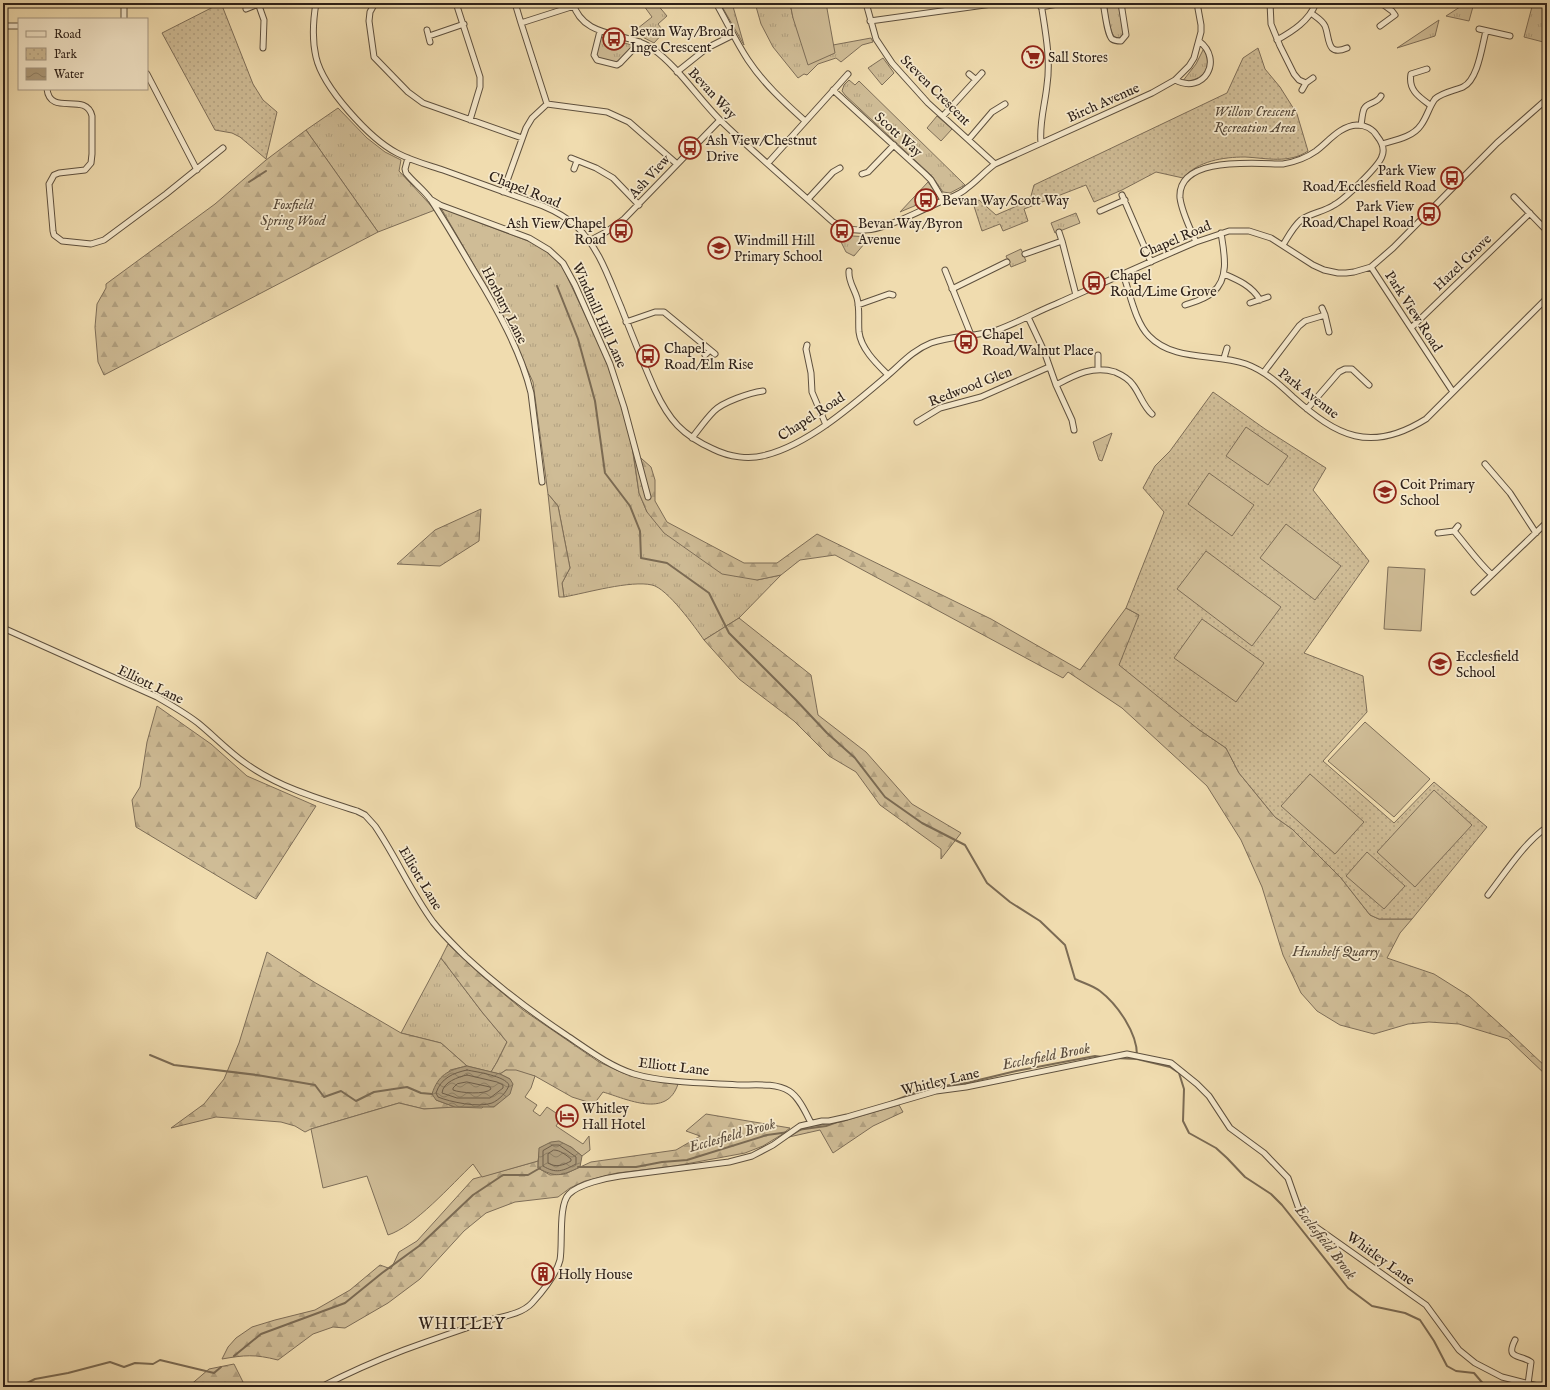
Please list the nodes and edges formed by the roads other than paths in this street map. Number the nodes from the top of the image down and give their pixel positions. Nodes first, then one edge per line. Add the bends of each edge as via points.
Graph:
1 (124, 3) edge
2 (258, 3) edge
3 (316, 3) edge
4 (375, 3) edge
5 (456, 3) edge
6 (515, 3) edge
7 (716, 3) edge
8 (866, 3) edge
9 (999, 3) edge
10 (1063, 3) edge
11 (1103, 3) edge
12 (1121, 3) edge
13 (1197, 3) edge
14 (1270, 3) edge
15 (1316, 3) edge
16 (1381, 3) edge
17 (573, 4) edge
18 (1041, 5) edge
19 (246, 9) dead end
20 (1311, 13) junction
21 (124, 18) edge
22 (870, 21) junction
23 (521, 23) junction
24 (464, 24) junction
25 (3, 26) edge
26 (18, 26) edge
27 (1380, 26) dead end
28 (1479, 29) dead end
29 (600, 31) junction
30 (1486, 31) junction
31 (733, 35) junction
32 (1510, 36) dead end
33 (1200, 40) junction
34 (1277, 40) junction
35 (430, 42) dead end
36 (640, 42) junction
37 (263, 48) dead end
38 (1347, 48) dead end
39 (1427, 69) dead end
40 (677, 72) junction
41 (982, 73) dead end
42 (848, 74) dead end
43 (969, 74) dead end
44 (148, 76) edge
45 (1313, 78) dead end
46 (976, 79) junction
47 (1175, 80) junction
48 (1306, 83) junction
49 (47, 90) edge
50 (833, 90) junction
51 (1302, 90) dead end
52 (1382, 96) dead end
53 (1547, 99) edge
54 (548, 104) junction
55 (1005, 104) dead end
56 (1430, 105) junction
57 (942, 116) junction
58 (470, 120) junction
59 (720, 120) junction
60 (805, 121) junction
61 (1361, 125) junction
62 (522, 138) junction
63 (969, 139) junction
64 (1041, 143) junction
65 (1382, 144) junction
66 (894, 145) junction
67 (223, 148) dead end
68 (408, 158) junction
69 (571, 158) dead end
70 (577, 161) junction
71 (677, 164) junction
72 (768, 164) junction
73 (995, 164) junction
74 (840, 168) dead end
75 (574, 169) dead end
76 (197, 170) junction
77 (862, 174) dead end
78 (503, 192) junction
79 (1514, 197) dead end
80 (430, 199) junction
81 (808, 199) junction
82 (943, 200) junction
83 (639, 205) junction
84 (1100, 211) dead end
85 (1530, 213) junction
86 (1547, 231) edge
87 (1059, 232) dead end
88 (1221, 233) junction
89 (589, 241) junction
90 (1062, 241) junction
91 (1196, 242) junction
92 (1283, 245) junction
93 (1026, 254) dead end
94 (1006, 262) dead end
95 (1151, 262) junction
96 (1371, 267) junction
97 (945, 270) dead end
98 (849, 271) dead end
99 (1124, 274) junction
100 (1224, 274) junction
101 (952, 289) junction
102 (893, 295) dead end
103 (1076, 295) junction
104 (1268, 297) dead end
105 (1547, 298) edge
106 (1260, 300) junction
107 (1250, 303) dead end
108 (858, 305) junction
109 (1185, 306) dead end
110 (1322, 308) dead end
111 (1325, 315) junction
112 (1028, 316) junction
113 (626, 322) junction
114 (1411, 328) junction
115 (1329, 332) dead end
116 (972, 335) junction
117 (807, 345) dead end
118 (1227, 348) dead end
119 (710, 350) junction
120 (715, 354) dead end
121 (1098, 355) dead end
122 (705, 356) dead end
123 (1224, 358) junction
124 (1049, 367) junction
125 (1098, 369) junction
126 (1264, 372) junction
127 (888, 375) junction
128 (1056, 385) junction
129 (1369, 385) dead end
130 (762, 391) dead end
131 (1453, 392) junction
132 (1307, 410) junction
133 (1152, 414) dead end
134 (917, 422) dead end
135 (826, 424) junction
136 (1074, 430) dead end
137 (692, 438) junction
138 (1485, 464) dead end
139 (542, 482) dead end
140 (648, 498) dead end
141 (1547, 522) edge
142 (1458, 526) dead end
143 (1454, 531) junction
144 (1536, 532) junction
145 (1438, 533) dead end
146 (1491, 574) junction
147 (1474, 592) dead end
148 (3, 628) edge
149 (1547, 827) edge
150 (1488, 895) dead end
151 (811, 1123) junction
152 (1514, 1340) dead end
153 (1528, 1384) junction
154 (321, 1387) edge
155 (1542, 1387) edge

1 - 21 street
2 - 19 street
2 - 37 street via 264,20
3 - 68 street, Chapel Road via 315,47 319,67 336,95 374,136
4 - 58 street via 369,21 373,52 378,62 414,98
5 - 24 street
6 - 23 street
7 - 31 street
8 - 22 street, Steven Crescent
9 - 22 street
10 - 18 street
11 - 12 street via 1109,35 1118,41 1126,35
13 - 33 street, Birch Avenue via 1201,25
14 - 34 street via 1271,24
15 - 20 street
16 - 27 street via 1395,15
17 - 23 street
17 - 29 street, Bevan Way via 585,22
18 - 64 street via 1048,57 1048,85 1040,123
20 - 34 street via 1296,28
20 - 38 street via 1325,26 1331,48
22 - 57 street, Steven Crescent via 876,39 892,64 917,93
23 - 54 street
24 - 35 street via 428,33
24 - 58 street via 481,82
25 - 26 street
28 - 30 street
29 - 36 street, Bevan Way
29 - 36 street via 594,55 597,60 617,65
30 - 32 street
30 - 56 street via 1472,81 1462,88 1438,96
31 - 40 street via 706,48
31 - 60 street via 748,61 768,86
33 - 47 street, Birch Avenue via 1189,66
33 - 47 street via 1206,45 1210,58 1204,79 1189,84
34 - 48 street via 1294,74
36 - 40 street, Bevan Way via 660,54
39 - 56 street via 1411,74 1410,84 1418,96
40 - 59 street, Bevan Way
41 - 46 street
42 - 50 street
43 - 46 street
44 - 76 street
45 - 48 street
46 - 57 street
47 - 64 street, Birch Avenue
48 - 51 street
49 - 76 street via 53,101 84,105 91,111 92,116 91,163 84,170 54,175 49,184 53,231 62,241 91,244 104,240
50 - 60 street
50 - 66 street, Scott Way
52 - 61 street via 1378,101 1365,107
53 - 96 street, Park View Road via 1497,143
54 - 62 street via 532,118
54 - 71 street via 607,112 629,122
55 - 63 street via 992,112
56 - 65 street via 1416,131 1401,139
57 - 63 street, Steven Crescent
58 - 62 street
59 - 71 street, Ash View
59 - 72 street, Bevan Way
60 - 72 street
61 - 65 street via 1374,132
61 - 91 street via 1343,129 1315,152 1292,163 1230,163 1191,175 1183,185 1180,196
62 - 78 street
63 - 73 street, Steven Crescent
64 - 73 street, Bevan Way
65 - 92 street via 1380,162 1333,206 1299,222
66 - 77 street via 868,172
66 - 82 street, Scott Way via 931,180
67 - 76 street
68 - 78 street, Chapel Road
68 - 80 street, Horbury Lane via 406,173
69 - 70 street
70 - 75 street
70 - 83 street via 596,168 612,178
71 - 83 street, Ash View
72 - 81 street, Bevan Way
73 - 82 street, Bevan Way via 966,189
74 - 81 street
78 - 89 street, Chapel Road via 555,211 575,225
79 - 85 street
80 - 139 street, Horbury Lane via 494,305 528,382
80 - 140 street, Windmill Hill Lane via 529,238 549,250 563,263 610,364
81 - 82 street, Bevan Way via 839,226 863,231 873,230
83 - 89 street, Ash View via 616,225
84 - 95 street via 1123,197
85 - 86 street
85 - 114 street, Hazel Grove
87 - 90 street
88 - 91 street, Chapel Road
88 - 92 street, Chapel Road via 1248,231 1261,234
88 - 100 street
89 - 113 street, Chapel Road via 605,269
90 - 93 street
90 - 103 street
91 - 95 street, Chapel Road
92 - 96 street, Chapel Road via 1324,270 1346,273
94 - 101 street
95 - 99 street, Chapel Road
96 - 114 street, Park View Road
97 - 101 street
98 - 108 street via 849,280
99 - 103 street, Chapel Road
99 - 123 street, Park Avenue via 1138,319 1149,336 1161,345 1179,352
100 - 106 street via 1253,290
100 - 109 street via 1213,292
101 - 116 street
102 - 108 street via 889,294
103 - 112 street, Chapel Road
104 - 106 street
105 - 131 street, Park Avenue
106 - 107 street
108 - 127 street via 861,341
110 - 111 street
111 - 115 street
111 - 126 street via 1305,321 1299,326
112 - 116 street, Chapel Road via 997,330
112 - 124 street
113 - 119 street via 655,312 664,312
113 - 137 street, Chapel Road via 665,410 676,425
114 - 131 street, Park View Road
116 - 127 street, Chapel Road via 931,343 918,349
117 - 135 street via 812,373 812,392
118 - 123 street
119 - 120 street
119 - 122 street
121 - 125 street
123 - 126 street, Park Avenue
124 - 128 street
124 - 134 street, Redwood Glen via 981,397 940,408
125 - 128 street via 1079,374
125 - 133 street via 1118,373 1129,380
126 - 132 street, Park Avenue
127 - 135 street, Chapel Road
128 - 136 street
129 - 132 street via 1352,369 1345,369 1339,372
130 - 137 street via 719,407
131 - 132 street, Park Avenue via 1426,419 1389,436 1365,437 1347,434 1331,427
135 - 137 street, Chapel Road via 783,449 753,457 728,455
138 - 144 street via 1510,493
141 - 144 street
142 - 143 street
143 - 145 street
143 - 146 street via 1475,559
144 - 146 street
146 - 147 street
148 - 151 street, Elliott Lane via 180,710 244,763 275,781 365,815 376,826 425,910 446,938 523,1006 581,1046 616,1067 652,1078 767,1086 790,1091
149 - 150 street via 1525,848
151 - 153 street, Whitley Lane via 848,1118 936,1091 1122,1054 1171,1063 1203,1089 1230,1128 1276,1164 1288,1178 1300,1212 1306,1220 1426,1305 1459,1350 1475,1363 1502,1377
151 - 154 street, Whitley Lane via 800,1126 752,1156 729,1162 604,1179 576,1189 568,1194 565,1200 562,1250 557,1268 530,1305 506,1316 367,1364
152 - 153 street via 1511,1352 1514,1356 1531,1362
153 - 155 street, Whitley Lane

